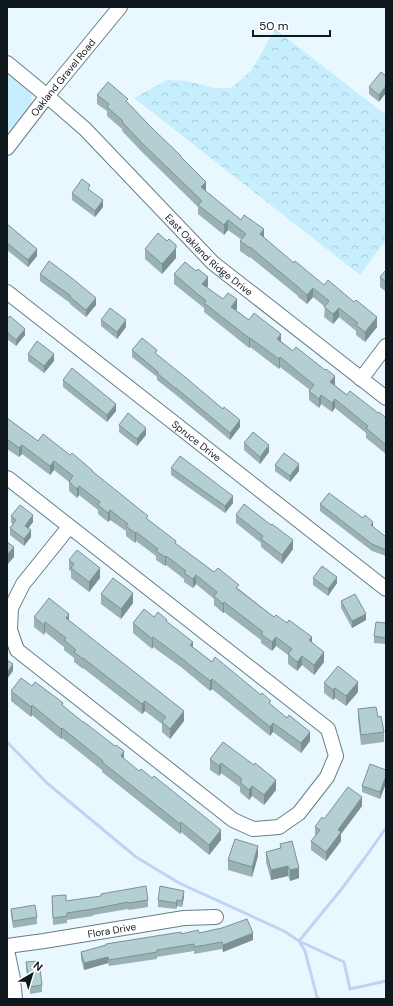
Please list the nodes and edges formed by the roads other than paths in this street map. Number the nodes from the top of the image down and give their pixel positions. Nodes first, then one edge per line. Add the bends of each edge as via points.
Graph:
1 (120, 7) edge
2 (7, 63) edge
3 (47, 96) junction
4 (7, 148) edge
5 (7, 292) edge
6 (386, 346) edge
7 (361, 379) junction
8 (386, 398) edge
9 (7, 478) edge
10 (69, 526) junction
11 (386, 589) edge
12 (216, 918) dead end
13 (7, 946) edge
14 (7, 950) edge
15 (10, 980) edge
16 (15, 999) edge

1 - 3 street, Oakland Gravel Road
2 - 3 street, East Oakland Ridge Drive
3 - 4 street, Oakland Gravel Road
3 - 7 street, East Oakland Ridge Drive via 85,129 213,263
5 - 11 street, Spruce Drive
6 - 7 street
7 - 8 street, East Oakland Ridge Drive
9 - 10 street
10 - 10 street via 328,729 336,756 327,777 299,812 278,827 253,829 233,820 17,650 10,630 11,608 23,584
12 - 13 street, Flora Drive via 184,918
14 - 15 street
15 - 16 street

